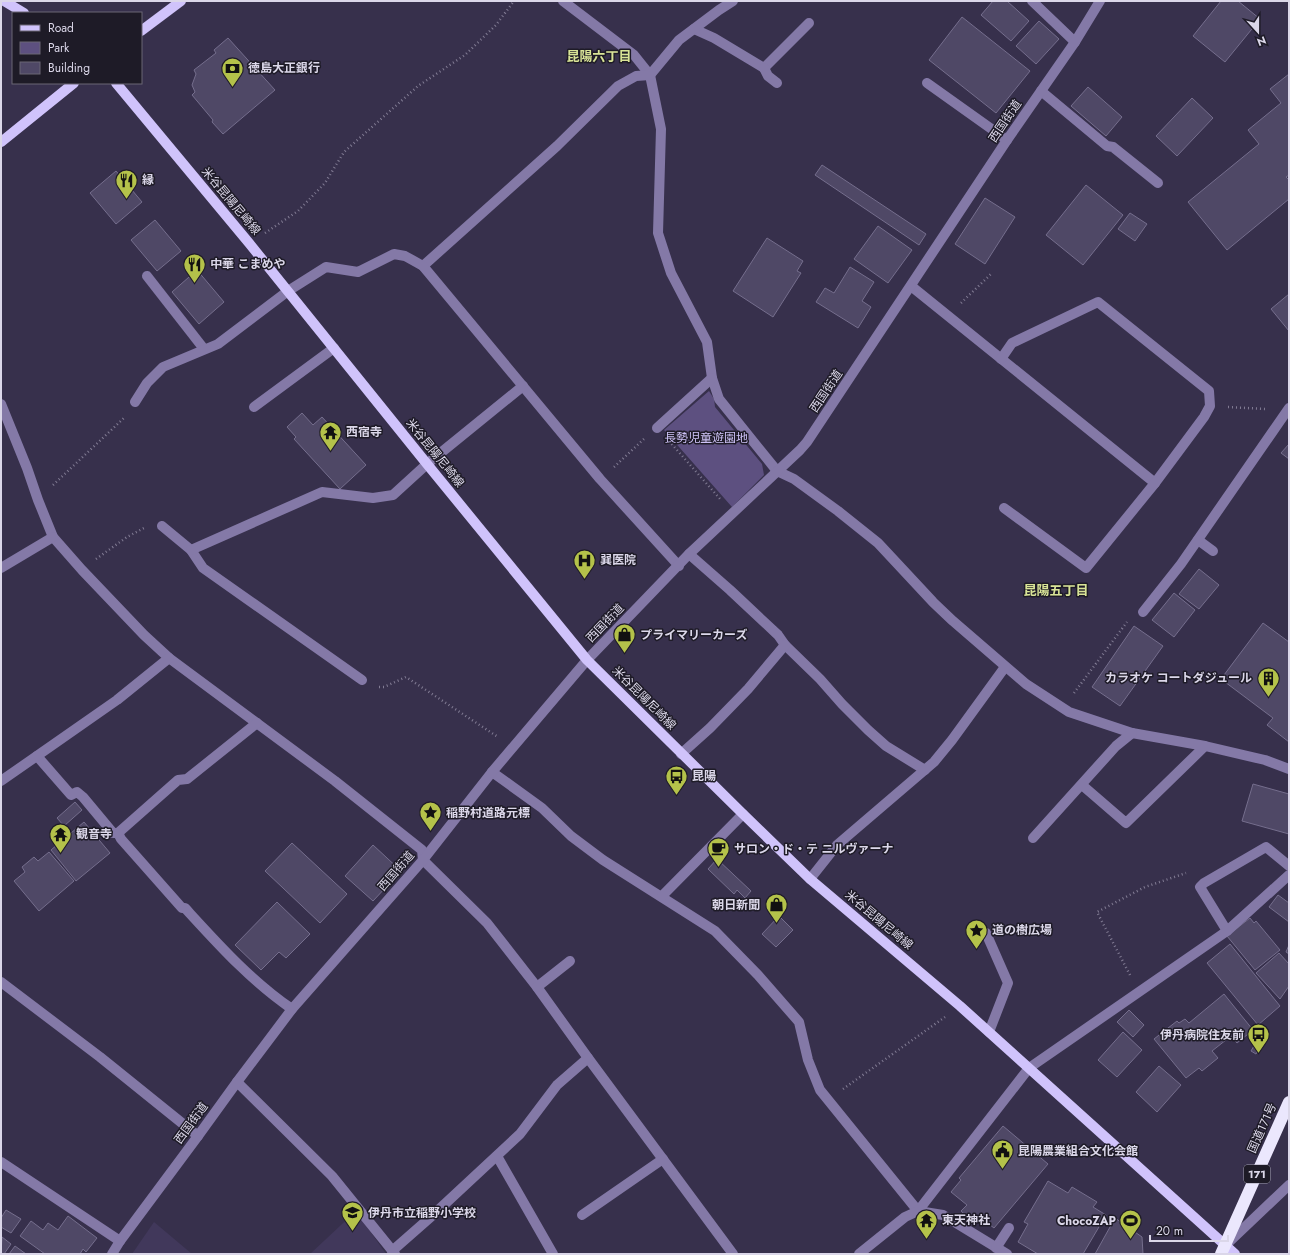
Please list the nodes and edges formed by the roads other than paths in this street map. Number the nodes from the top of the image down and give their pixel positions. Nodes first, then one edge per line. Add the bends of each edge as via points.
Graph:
1 (4, 1) edge
2 (181, 1) edge
3 (563, 1) edge
4 (732, 1) edge
5 (1032, 1) edge
6 (1100, 1) edge
7 (22, 12) edge
8 (809, 23) dead end
9 (694, 29) junction
10 (142, 30) edge
11 (1075, 42) junction
12 (764, 68) junction
13 (650, 75) junction
14 (777, 83) dead end
15 (927, 83) dead end
16 (73, 84) edge
17 (117, 84) edge
18 (1041, 91) junction
19 (1007, 140) junction
20 (1, 142) edge
21 (1158, 183) dead end
22 (423, 266) junction
23 (147, 276) dead end
24 (911, 286) junction
25 (288, 291) junction
26 (334, 348) junction
27 (204, 349) junction
28 (1001, 359) junction
29 (712, 378) junction
30 (523, 386) junction
31 (135, 402) road end
32 (1, 404) edge
33 (254, 407) dead end
34 (1288, 409) edge
35 (657, 428) road end
36 (427, 464) junction
37 (777, 471) junction
38 (1155, 483) junction
39 (1004, 508) dead end
40 (162, 526) road end
41 (53, 537) junction
42 (1198, 540) junction
43 (191, 550) junction
44 (1213, 551) dead end
45 (689, 554) junction
46 (679, 566) junction
47 (1, 568) edge
48 (1143, 612) road end
49 (785, 645) junction
50 (169, 658) junction
51 (587, 660) junction
52 (1005, 667) junction
53 (362, 680) road end
54 (258, 723) junction
55 (1132, 733) junction
56 (1204, 746) junction
57 (681, 754) junction
58 (37, 756) junction
59 (1289, 769) edge
60 (925, 770) junction
61 (492, 772) junction
62 (1, 781) edge
63 (1082, 785) junction
64 (743, 814) junction
65 (118, 833) junction
66 (1033, 838) dead end
67 (423, 860) junction
68 (1289, 866) edge
69 (1289, 875) edge
70 (810, 879) junction
71 (662, 896) junction
72 (1227, 931) junction
73 (986, 933) dead end
74 (570, 961) dead end
75 (1, 982) edge
76 (537, 987) junction
77 (292, 1009) junction
78 (989, 1032) junction
79 (588, 1058) junction
80 (1029, 1068) junction
81 (237, 1082) junction
82 (1289, 1102) edge
83 (198, 1136) junction
84 (497, 1156) junction
85 (663, 1159) junction
86 (1, 1162) edge
87 (1289, 1185) edge
88 (918, 1211) junction
89 (582, 1215) dead end
90 (1009, 1228) dead end
91 (120, 1241) junction
92 (1223, 1250) edge
93 (394, 1252) edge
94 (1000, 1252) edge
95 (112, 1254) edge
96 (553, 1254) edge
97 (733, 1254) edge
98 (859, 1254) edge
99 (1235, 1254) edge

1 - 7 main road
2 - 10 main road
3 - 13 street via 634,55
4 - 9 street
5 - 11 street
6 - 11 street, 西国街道
8 - 12 street
9 - 12 street
9 - 13 street via 679,40
11 - 18 street, 西国街道
12 - 14 street via 768,76
13 - 22 street via 636,76 618,86 557,146
13 - 29 street via 661,129 658,233 671,273 707,342
15 - 19 street
16 - 20 main road
17 - 25 main road, 米谷昆陽尼崎線
18 - 19 street, 西国街道
18 - 21 street via 1107,146 1113,147
19 - 24 street, 西国街道
22 - 25 street via 405,256 394,254 358,272 326,267
22 - 30 street
23 - 27 street
24 - 28 street
24 - 37 street, 西国街道 via 807,442
25 - 26 main road, 米谷昆陽尼崎線
25 - 27 street via 218,344
26 - 33 street
26 - 36 main road, 米谷昆陽尼崎線
27 - 31 street via 163,367 147,383
28 - 38 street
28 - 38 street via 1012,343 1098,302 1209,391 1210,406 1204,417
29 - 35 street
29 - 37 street via 719,399
30 - 36 street
30 - 46 street via 600,479
32 - 41 street
34 - 42 street
36 - 43 street via 393,495 373,498 322,492
36 - 51 main road, 米谷昆陽尼崎線
37 - 45 street, 西国街道
37 - 52 street via 794,479 838,510 878,543 932,602
38 - 39 street via 1086,568
40 - 43 street
41 - 47 street
41 - 50 street
42 - 44 street
42 - 48 street
43 - 53 street via 203,568
45 - 46 street, 西国街道
45 - 49 street via 778,635
46 - 51 street, 西国街道
49 - 57 street via 748,689
49 - 60 street via 868,730 886,746
50 - 54 street
50 - 58 street via 116,700
51 - 57 main road, 米谷昆陽尼崎線
51 - 61 street, 西国街道
52 - 55 street via 1069,712
52 - 60 street via 952,740
54 - 65 street via 187,779 178,780
54 - 67 street via 422,850
55 - 56 street
55 - 63 street via 1116,746
56 - 59 street via 1265,760
56 - 63 street via 1126,823
57 - 64 main road, 米谷昆陽尼崎線
58 - 62 street
58 - 65 street via 71,795 77,792 113,833
60 - 70 street via 837,845
61 - 67 street, 西国街道
61 - 71 street via 542,808 571,836 603,860
63 - 66 street
64 - 70 main road, 米谷昆陽尼崎線
64 - 71 street
65 - 77 street via 182,908 185,908 229,956
67 - 76 street via 487,922
67 - 77 street, 西国街道
68 - 72 street via 1266,847 1200,887
69 - 72 street
70 - 78 main road, 米谷昆陽尼崎線
71 - 88 street via 715,930 798,1022 808,1060 820,1090
72 - 80 street
73 - 78 street via 1008,983
74 - 76 street
75 - 83 street
76 - 79 street
77 - 81 street, 西国街道
78 - 80 main road, 米谷昆陽尼崎線
79 - 84 street via 557,1084 520,1134
79 - 85 street
80 - 88 street
80 - 92 main road, 米谷昆陽尼崎線
81 - 83 street, 西国街道
81 - 93 street via 332,1176
82 - 92 highway, 国道171号 / 171
83 - 91 street, 西国街道
84 - 93 street
84 - 96 street
85 - 89 street
85 - 97 street
86 - 91 street
87 - 92 street
88 - 94 street via 943,1215
88 - 98 street via 905,1217
90 - 94 street
91 - 95 street, 西国街道
92 - 99 main road, 米谷昆陽尼崎線

